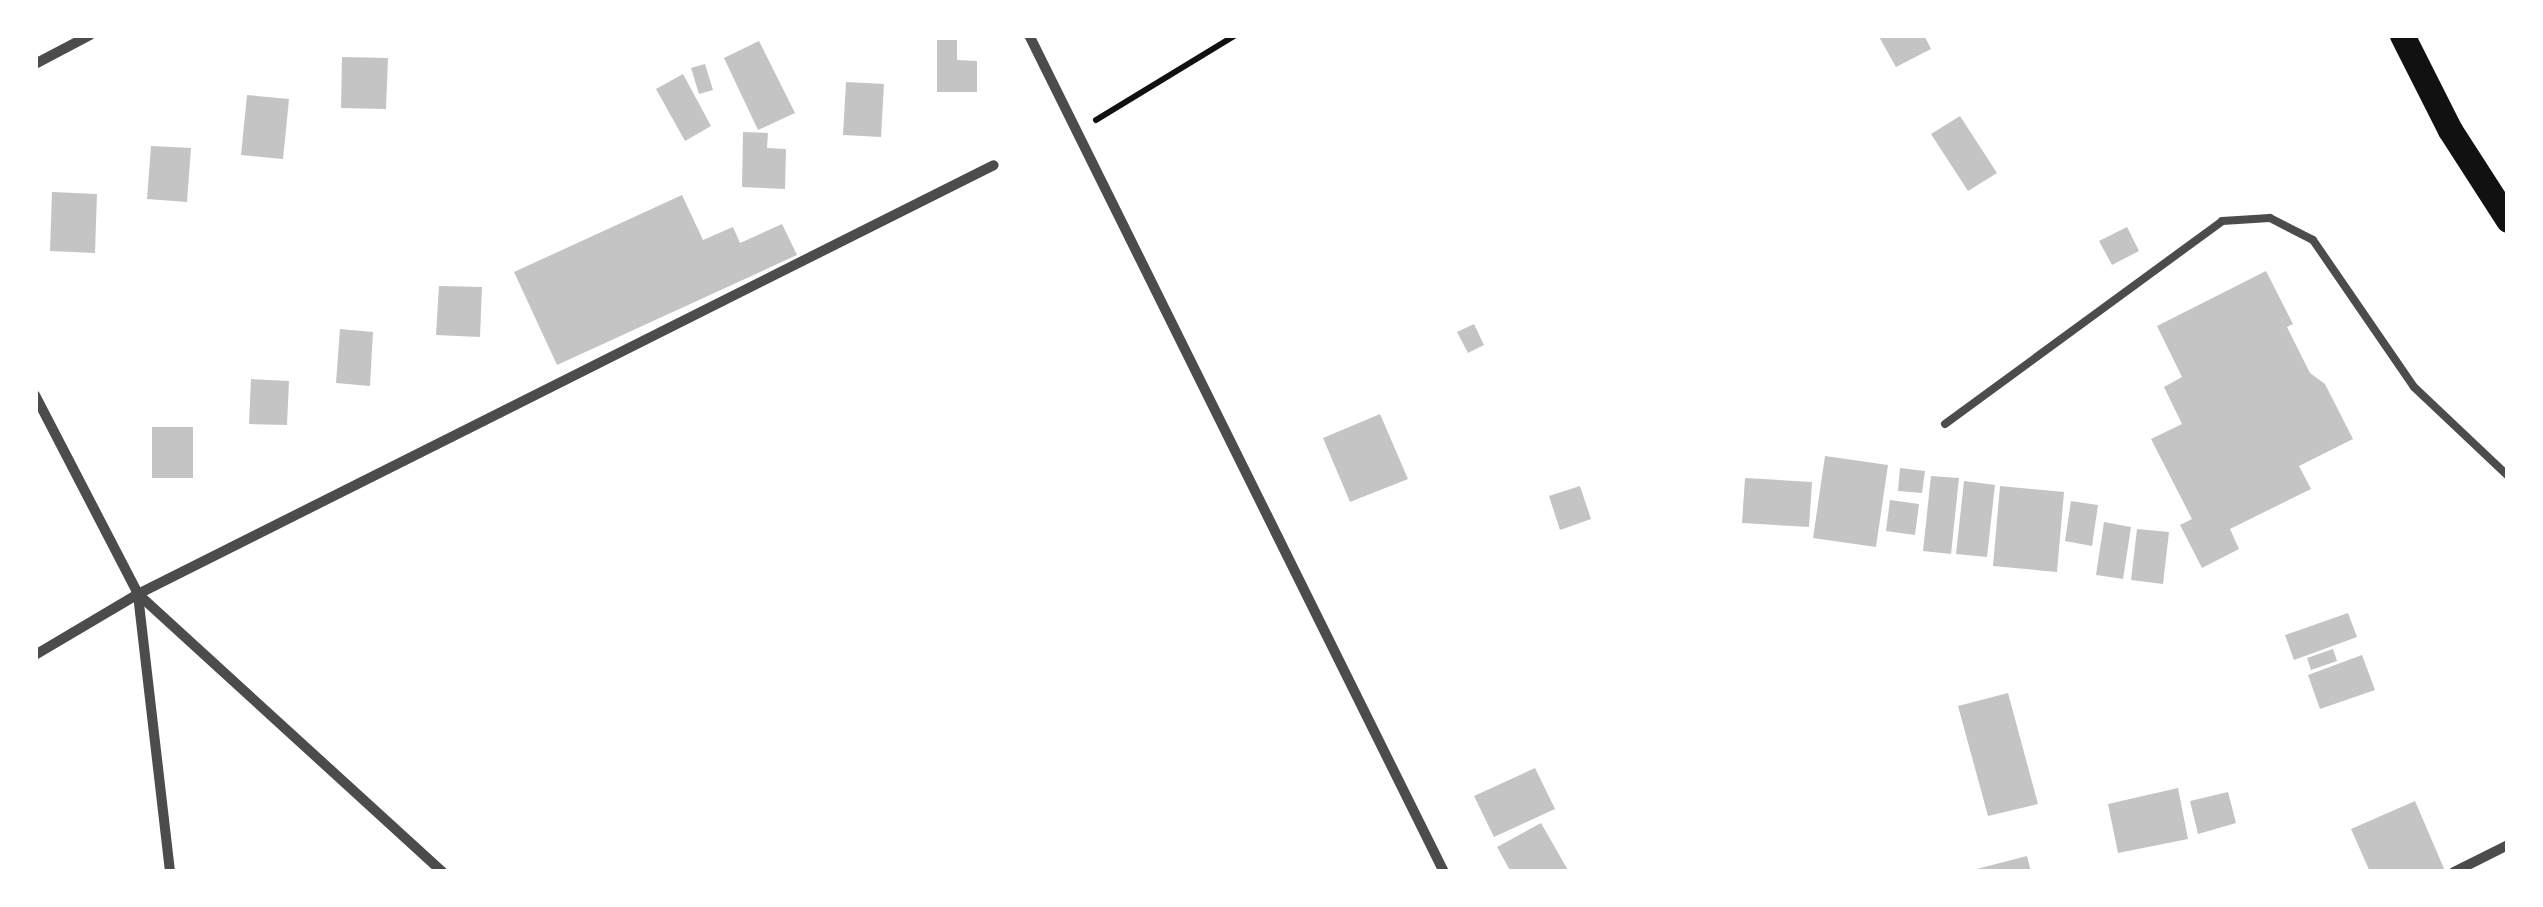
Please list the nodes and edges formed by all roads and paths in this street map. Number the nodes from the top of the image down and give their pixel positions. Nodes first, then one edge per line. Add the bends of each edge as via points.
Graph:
1 (90, 35) edge
2 (1029, 35) edge
3 (1236, 35) edge
4 (2402, 35) edge
5 (35, 64) edge
6 (1078, 132) junction
7 (994, 165) dead end
8 (2508, 220) edge
9 (35, 395) edge
10 (1945, 424) dead end
11 (2508, 476) edge
12 (138, 594) junction
13 (35, 656) edge
14 (2508, 845) edge
15 (170, 872) edge
16 (442, 872) edge
17 (1444, 872) edge
18 (2454, 872) edge

1 - 5 street
2 - 6 street
3 - 6 path
4 - 8 main road via 2450,130
6 - 17 street
7 - 12 street
9 - 12 street
10 - 11 lane via 2222,221 2270,218 2313,240 2414,387
12 - 13 street
12 - 15 street
12 - 16 street
14 - 18 street

